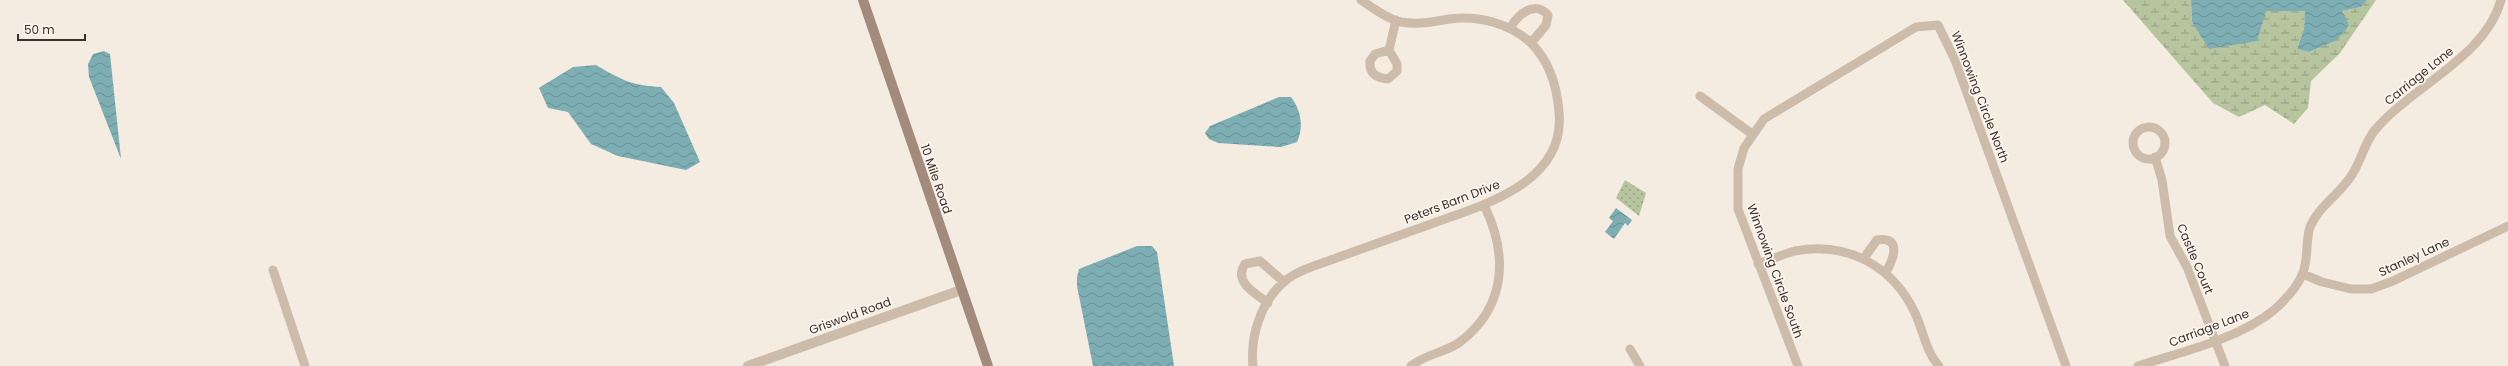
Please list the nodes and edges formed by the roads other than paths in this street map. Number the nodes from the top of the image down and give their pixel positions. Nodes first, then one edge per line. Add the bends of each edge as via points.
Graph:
1 (863, 0) edge
2 (1361, 0) edge
3 (2501, 0) edge
4 (1396, 20) junction
5 (1510, 28) junction
6 (1531, 43) junction
7 (1389, 50) dead end
8 (1700, 96) dead end
9 (1764, 119) joint
10 (1752, 134) junction
11 (2155, 157) dead end
12 (1484, 205) junction
13 (2508, 226) edge
14 (1864, 258) junction
15 (1758, 264) junction
16 (273, 270) dead end
17 (1886, 272) junction
18 (2303, 274) junction
19 (1284, 282) junction
20 (961, 290) junction
21 (1268, 302) junction
22 (2215, 340) junction
23 (1630, 349) dead end
24 (305, 366) edge
25 (748, 366) edge
26 (988, 366) edge
27 (1253, 366) edge
28 (1411, 366) edge
29 (1640, 366) edge
30 (1798, 366) edge
31 (1939, 366) edge
32 (2066, 366) edge
33 (2138, 366) edge
34 (2225, 366) edge

1 - 20 main road, 10 Mile Road
2 - 4 street, Peters Barn Drive
3 - 18 street, Carriage Lane via 2499,10 2475,45 2446,71 2400,103 2373,131 2353,174 2320,211 2310,227
4 - 5 street, Peters Barn Drive via 1432,23 1466,18 1486,20
4 - 7 street
5 - 6 street, Peters Barn Drive
5 - 6 street via 1526,7 1539,5 1548,15 1546,25
6 - 12 street, Peters Barn Drive via 1549,68 1556,88 1560,116 1554,145 1547,161 1536,174 1506,196
8 - 10 street
9 - 10 street, Winnowing Circle South
9 - 32 street, Winnowing Circle North via 1916,27 1938,25 1954,60
10 - 15 street, Winnowing Circle South via 1744,148 1736,188 1738,209
11 - 22 street, Castle Court via 2162,180 2170,236 2187,267
12 - 19 street, Peters Barn Drive via 1315,266
12 - 28 street via 1500,249 1500,270 1492,303 1479,324 1460,342 1418,360
13 - 18 street, Stanley Lane via 2371,289 2351,289
14 - 15 street via 1835,250 1810,249
14 - 17 street
14 - 17 street via 1878,240 1888,241 1894,247 1895,253
15 - 30 street, Winnowing Circle South
16 - 24 street
17 - 31 street via 1904,292 1916,314 1933,360
18 - 22 street, Carriage Lane via 2292,291 2261,320
19 - 21 street, Peters Barn Drive
19 - 21 street via 1260,261 1245,264 1241,270 1243,281
20 - 25 street, Griswold Road
20 - 26 main road, 10 Mile Road
21 - 27 street, Peters Barn Drive via 1254,334
22 - 33 street, Carriage Lane
22 - 34 street, Castle Court
23 - 29 street

